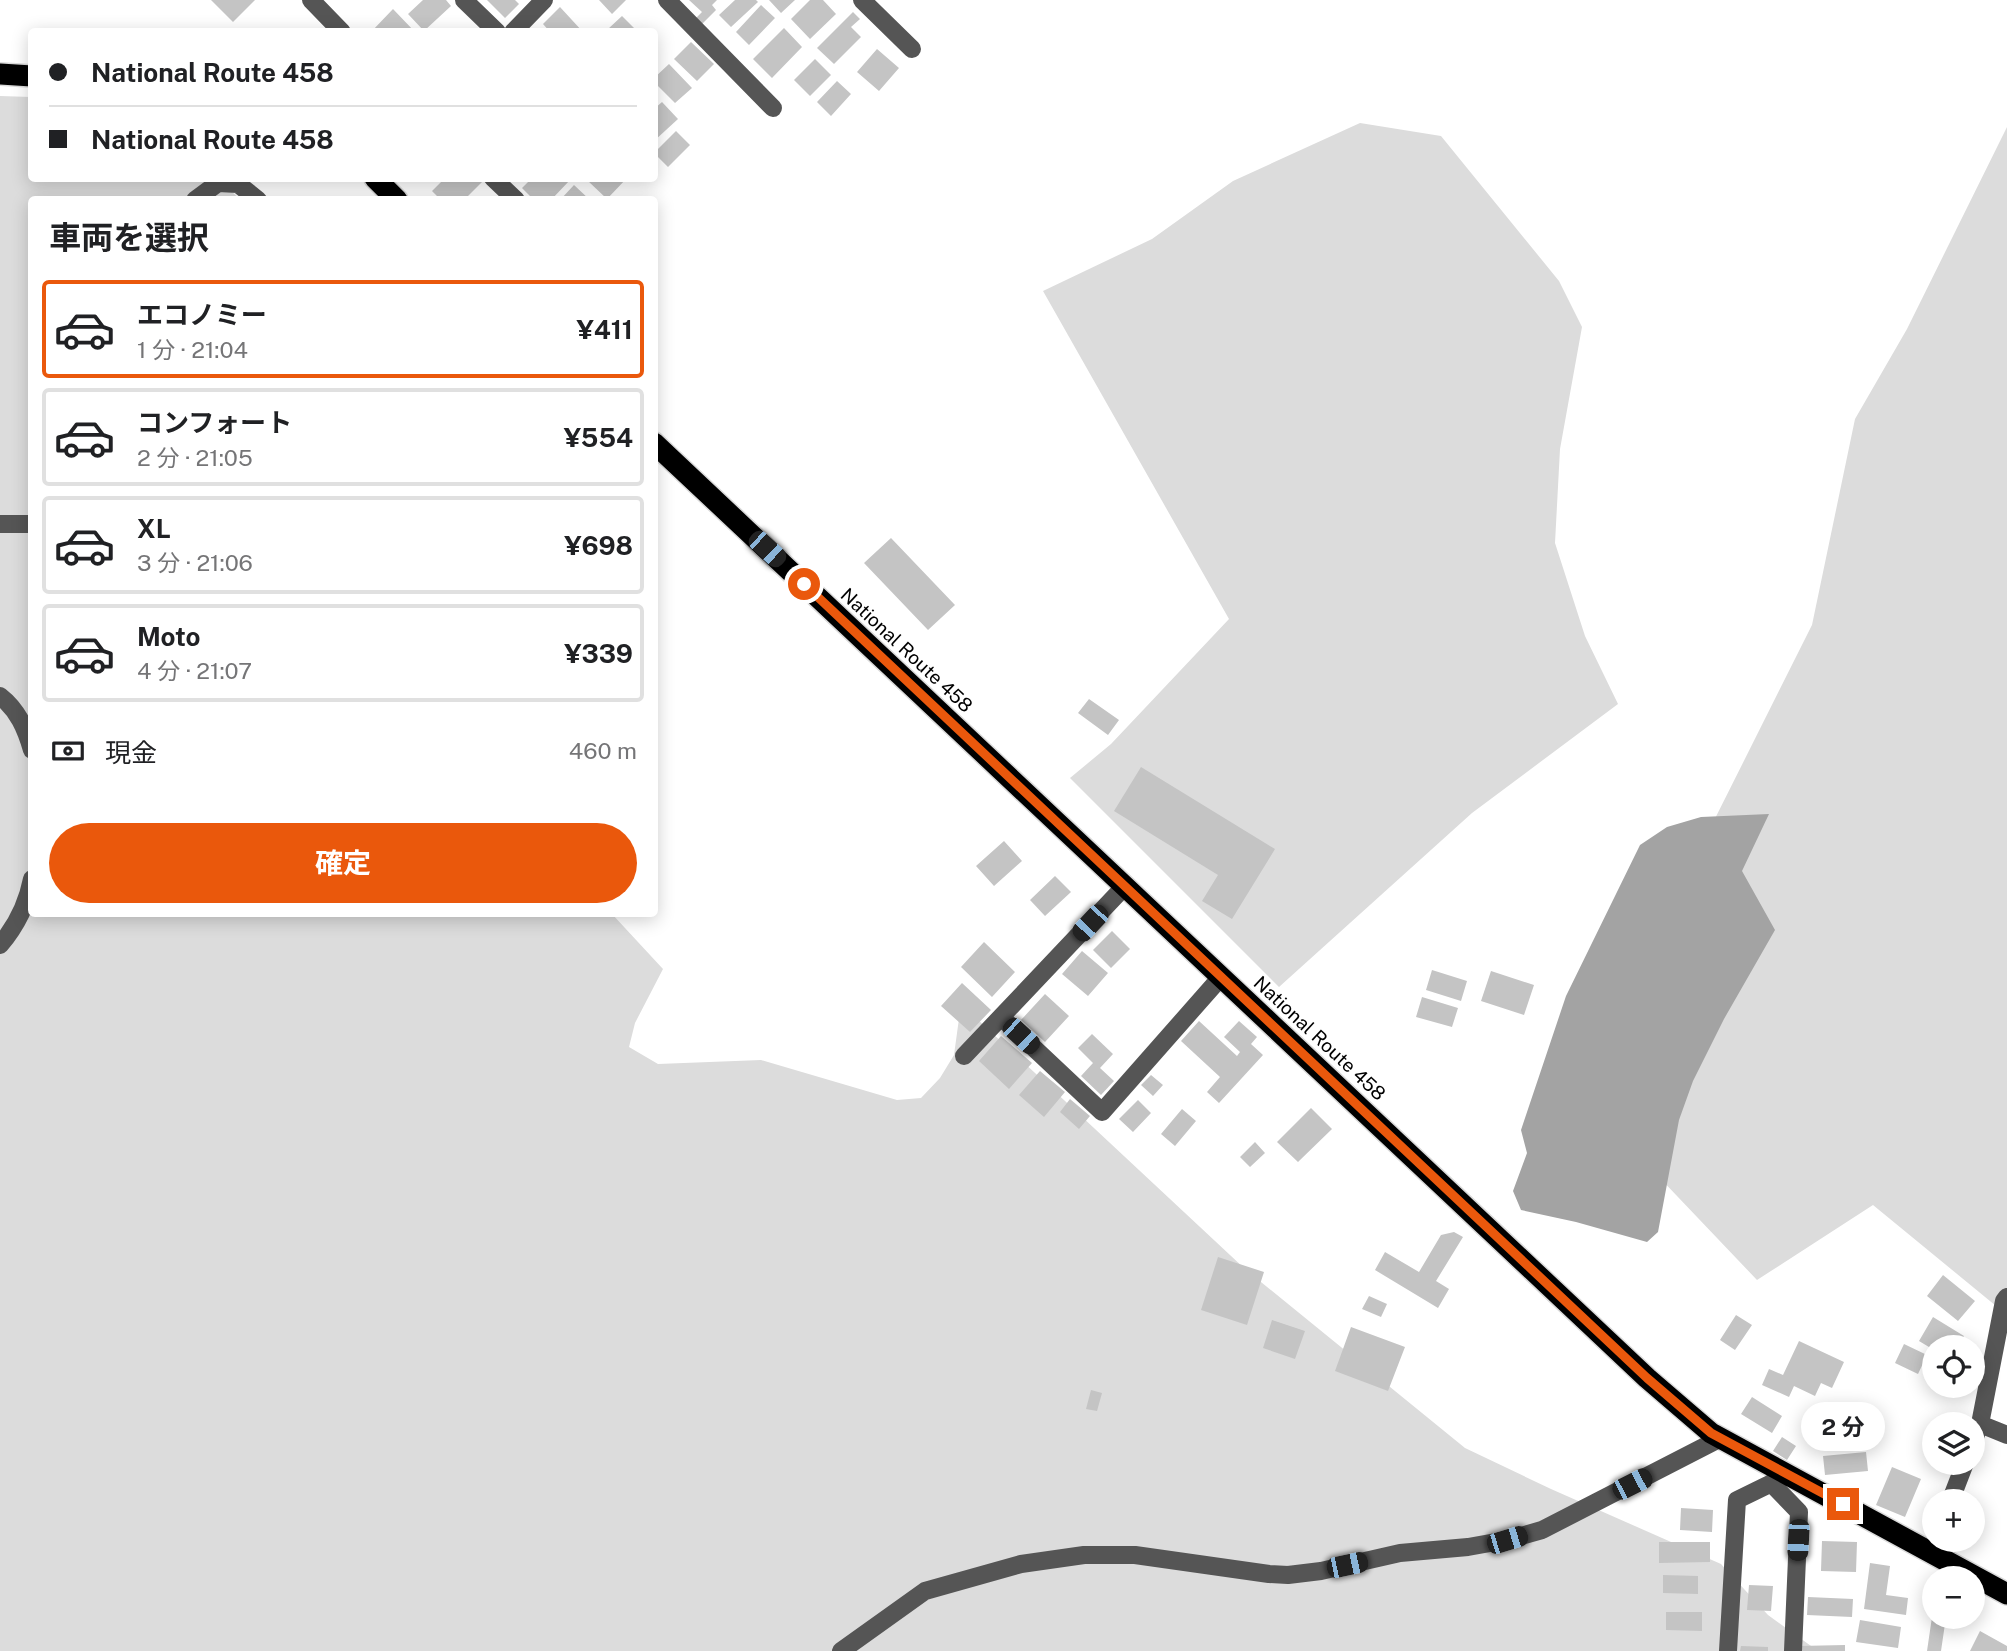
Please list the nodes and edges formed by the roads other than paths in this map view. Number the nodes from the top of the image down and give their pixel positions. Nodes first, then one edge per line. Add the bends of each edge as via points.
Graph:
1 (311, 0) edge
2 (464, 0) edge
3 (544, 0) edge
4 (667, 0) edge
5 (862, 0) edge
6 (338, 28) edge
7 (493, 28) edge
8 (517, 28) edge
9 (912, 49) dead end
10 (0, 74) edge
11 (28, 76) edge
12 (773, 108) dead end
13 (379, 182) edge
14 (497, 182) edge
15 (200, 196) edge
16 (253, 196) edge
17 (393, 196) edge
18 (512, 196) edge
19 (658, 447) edge
20 (0, 524) edge
21 (28, 524) edge
22 (0, 696) edge
23 (28, 737) edge
24 (1125, 886) junction
25 (28, 899) edge
26 (0, 945) edge
27 (1222, 977) junction
28 (1001, 1017) junction
29 (964, 1056) dead end
30 (2007, 1297) edge
31 (1982, 1412) edge
32 (1985, 1426) edge
33 (2007, 1435) edge
34 (1721, 1438) junction
35 (1780, 1479) junction
36 (1922, 1541) edge
37 (1942, 1552) edge
38 (2007, 1594) edge
39 (841, 1651) edge
40 (1728, 1651) edge
41 (1793, 1651) edge

1 - 6 street
2 - 7 street
3 - 8 street
4 - 12 street
5 - 9 street
10 - 11 highway
13 - 17 highway
14 - 18 street
15 - 16 street via 218,183 238,184
19 - 24 highway, National Route 458
20 - 21 street
22 - 23 street
24 - 27 highway, National Route 458
24 - 28 street
25 - 26 street via 14,929
27 - 28 street via 1102,1112
27 - 34 highway, National Route 458 via 1647,1378
28 - 29 street
30 - 31 street
32 - 33 street
34 - 35 highway, National Route 458
34 - 39 street via 1542,1530 1507,1540 1400,1553 1288,1574 1135,1555 1031,1562 925,1591
35 - 36 highway, National Route 458
35 - 40 street via 1737,1500
35 - 41 street via 1799,1512
37 - 38 highway, National Route 458

